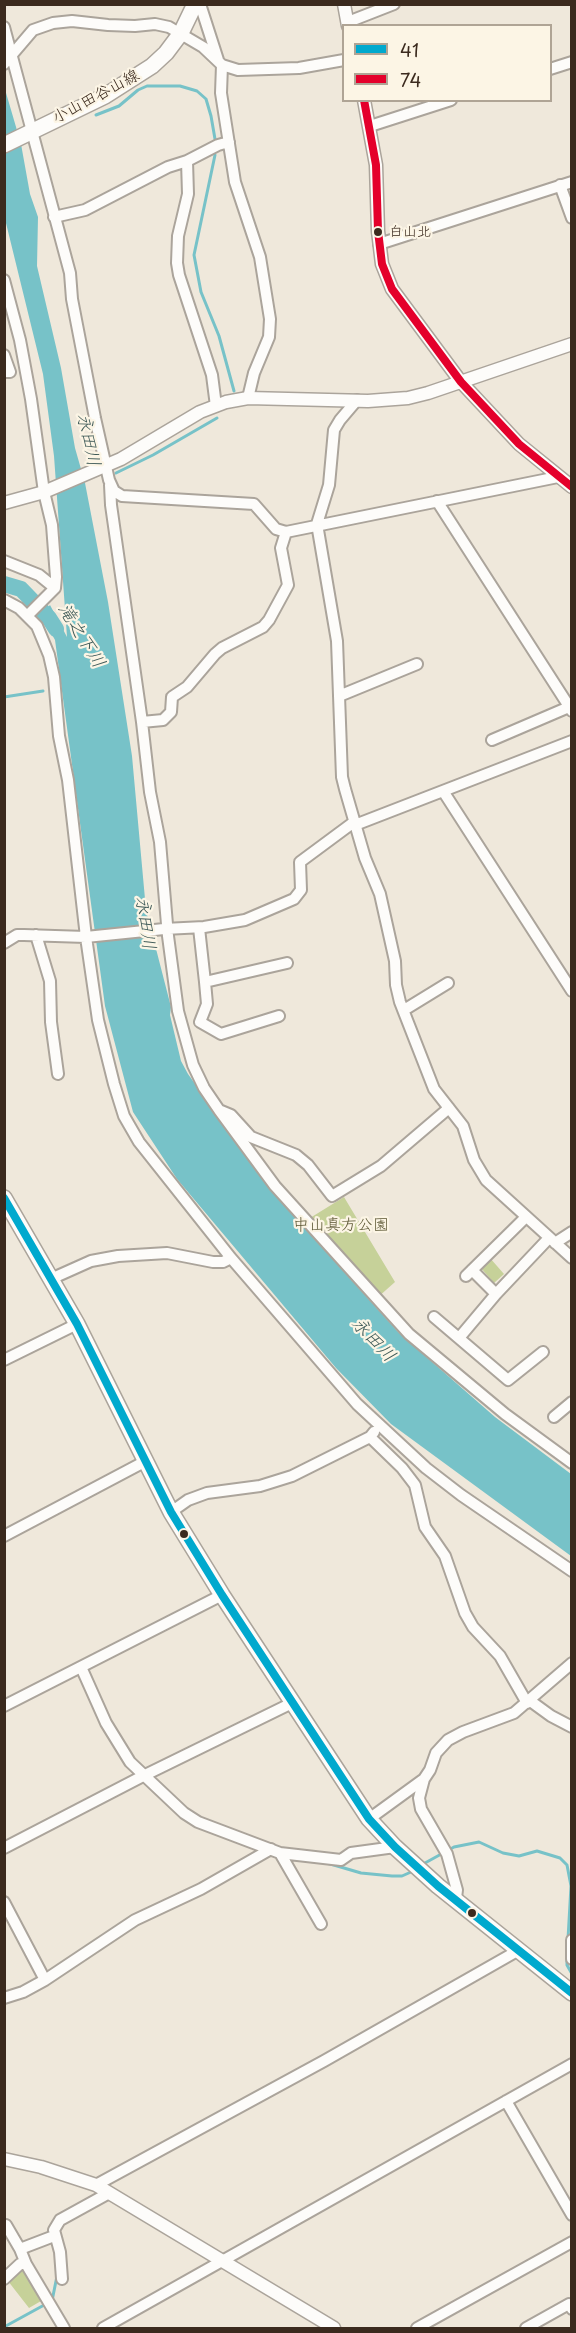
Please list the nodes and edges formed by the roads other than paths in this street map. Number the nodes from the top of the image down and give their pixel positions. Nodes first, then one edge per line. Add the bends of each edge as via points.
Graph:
1 (195, 4) edge
2 (200, 4) edge
3 (344, 4) edge
4 (394, 4) edge
5 (348, 24) edge
6 (4, 27) edge
7 (181, 33) junction
8 (13, 54) junction
9 (342, 60) edge
10 (220, 62) junction
11 (572, 62) edge
12 (4, 64) edge
13 (552, 68) edge
14 (364, 102) edge
15 (445, 102) edge
16 (370, 126) junction
17 (33, 130) junction
18 (229, 141) junction
19 (4, 145) edge
20 (187, 161) junction
21 (566, 183) edge
22 (54, 217) junction
23 (572, 218) edge
24 (379, 244) junction
25 (4, 280) edge
26 (572, 344) edge
27 (4, 355) edge
28 (4, 372) edge
29 (461, 382) junction
30 (248, 398) junction
31 (357, 400) junction
32 (216, 405) junction
33 (104, 466) junction
34 (558, 477) junction
35 (110, 485) junction
36 (572, 487) edge
37 (44, 492) junction
38 (437, 501) junction
39 (4, 503) edge
40 (317, 525) junction
41 (286, 532) junction
42 (4, 561) edge
43 (55, 588) junction
44 (4, 600) edge
45 (27, 616) junction
46 (417, 664) dead end
47 (339, 696) junction
48 (570, 709) edge
49 (142, 722) junction
50 (492, 740) dead end
51 (572, 741) edge
52 (443, 791) junction
53 (355, 824) junction
54 (199, 928) junction
55 (165, 929) junction
56 (36, 935) junction
57 (86, 937) junction
58 (4, 943) edge
59 (287, 963) dead end
60 (206, 982) junction
61 (448, 983) dead end
62 (572, 991) edge
63 (404, 1010) junction
64 (279, 1016) dead end
65 (58, 1074) dead end
66 (449, 1108) junction
67 (219, 1110) junction
68 (4, 1198) edge
69 (526, 1217) junction
70 (572, 1232) edge
71 (552, 1241) junction
72 (231, 1258) junction
73 (572, 1258) edge
74 (53, 1278) junction
75 (496, 1294) junction
76 (434, 1317) dead end
77 (77, 1324) junction
78 (459, 1338) junction
79 (543, 1352) dead end
80 (4, 1360) edge
81 (572, 1402) edge
82 (554, 1417) dead end
83 (380, 1425) junction
84 (370, 1437) junction
85 (144, 1462) junction
86 (572, 1463) edge
87 (171, 1512) junction
88 (4, 1536) edge
89 (572, 1571) edge
90 (222, 1595) junction
91 (572, 1663) edge
92 (81, 1667) junction
93 (528, 1701) junction
94 (292, 1703) junction
95 (4, 1706) edge
96 (572, 1727) edge
97 (143, 1776) junction
98 (424, 1779) junction
99 (369, 1820) junction
100 (395, 1847) junction
101 (4, 1848) edge
102 (276, 1851) junction
103 (456, 1898) junction
104 (4, 1902) edge
105 (321, 1924) dead end
106 (572, 1940) edge
107 (519, 1950) junction
108 (572, 1959) edge
109 (45, 1980) junction
110 (572, 1993) edge
111 (4, 1998) edge
112 (572, 2064) edge
113 (506, 2101) junction
114 (4, 2159) edge
115 (96, 2185) junction
116 (109, 2193) junction
117 (572, 2215) edge
118 (6, 2225) dead end
119 (54, 2236) junction
120 (572, 2242) edge
121 (20, 2249) junction
122 (221, 2262) junction
123 (26, 2264) junction
124 (4, 2278) edge
125 (62, 2279) dead end
126 (572, 2309) edge
127 (64, 2328) edge
128 (103, 2328) edge
129 (334, 2328) edge
130 (417, 2328) edge
131 (526, 2328) edge

1 - 7 main road, 小山田谷山線
2 - 10 street
3 - 5 street
4 - 5 street
6 - 8 street
7 - 8 street via 155,24 53,23 33,30
7 - 10 street
7 - 17 main road, 小山田谷山線 via 166,54 136,78
8 - 12 street
8 - 17 street
9 - 10 street via 299,68 238,69
10 - 18 street via 220,93
11 - 13 street
14 - 16 street
15 - 16 street
16 - 24 street via 376,165
17 - 19 main road, 小山田谷山線
17 - 22 street
18 - 20 street
18 - 30 street via 235,182 260,257 270,319 269,337
20 - 22 street via 85,210
20 - 32 street via 188,194 178,236 177,263 212,375
21 - 23 street
21 - 24 street
22 - 33 street via 70,273
24 - 29 street via 381,264 392,289
25 - 37 street via 20,340
26 - 29 street
27 - 28 street via 10,372
29 - 31 street via 408,398
29 - 34 street via 519,444
30 - 31 street
30 - 32 street
31 - 40 street via 334,430 329,485
32 - 33 street
33 - 35 street
33 - 37 street
34 - 36 street
34 - 38 street
35 - 41 street via 122,496 254,504 276,530
35 - 49 street
37 - 39 street
37 - 43 street via 52,525
38 - 40 street
38 - 48 street
40 - 41 street
40 - 47 street via 337,641
41 - 49 street via 281,548 288,585 269,620 215,654 187,687 171,697 171,712 163,720
42 - 43 street via 39,575
43 - 45 street
44 - 45 street
45 - 57 street via 45,643 54,677
46 - 47 street
47 - 53 street via 342,777
48 - 50 street
49 - 55 street via 160,842
51 - 52 street
52 - 53 street
52 - 62 street
53 - 54 street via 300,862 301,890 294,899 246,920
53 - 63 street via 380,894
54 - 55 street
54 - 60 street
55 - 57 street
55 - 67 street via 183,1034 193,1065
56 - 57 street
56 - 58 street via 17,935
56 - 65 street via 50,981
57 - 72 street via 100,1029 124,1116
59 - 60 street
60 - 64 street via 207,1004 200,1022 221,1034
61 - 63 street
63 - 66 street via 434,1089
66 - 67 street via 381,1166 332,1196 296,1155 251,1137 231,1115
66 - 69 street via 463,1126 478,1169
67 - 86 street via 275,1186 409,1334 505,1414
68 - 74 main road
69 - 71 street
69 - 75 street via 469,1273
70 - 71 street
71 - 73 street
71 - 75 street
72 - 74 street via 213,1262 167,1252 118,1256 91,1261
72 - 83 street via 357,1404
74 - 77 main road
75 - 78 street
76 - 78 street
77 - 80 street
77 - 85 main road
78 - 79 street via 508,1380
81 - 82 street
83 - 84 street
83 - 89 street via 443,1481
84 - 87 street via 278,1482 207,1493
84 - 93 street via 415,1485 425,1527 445,1556 465,1613 500,1656
85 - 87 main road
85 - 88 street
87 - 90 main road
90 - 92 street
90 - 94 main road
91 - 93 street
92 - 95 street
92 - 97 street via 118,1745
93 - 96 street
93 - 98 street via 514,1713 448,1740 436,1753
94 - 97 street
94 - 99 main road
97 - 101 street
97 - 102 street via 198,1822
98 - 99 street
98 - 103 street via 419,1798 421,1809 446,1850
99 - 100 main road
100 - 102 street via 351,1853 341,1860
100 - 103 main road
102 - 105 street
102 - 109 street via 135,1920
103 - 107 main road
104 - 109 street
106 - 108 street
107 - 110 main road
107 - 115 street
109 - 111 street
112 - 113 street
113 - 117 street
113 - 122 street
114 - 115 street
115 - 116 street
116 - 119 street via 60,2220
116 - 122 street
118 - 121 street
119 - 121 street
119 - 125 street
120 - 130 street
121 - 123 street
122 - 128 street
122 - 129 street
123 - 124 street via 20,2264
123 - 127 street
126 - 131 street via 569,2304

